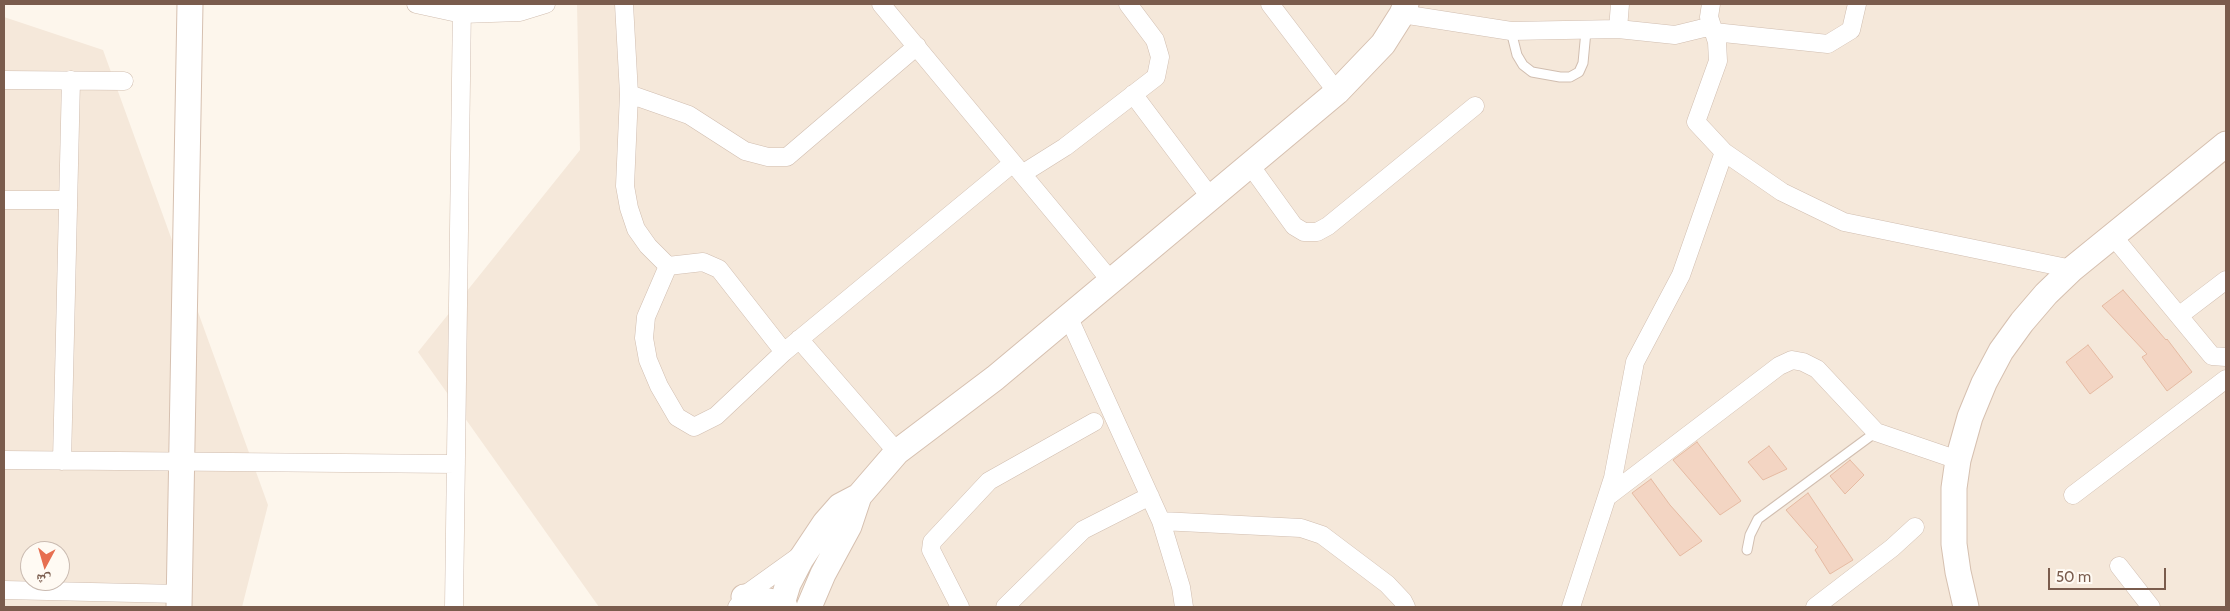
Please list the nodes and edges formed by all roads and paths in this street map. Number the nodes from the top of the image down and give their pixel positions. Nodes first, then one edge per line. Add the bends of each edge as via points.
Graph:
1 (190, 4) edge
2 (416, 4) edge
3 (546, 4) edge
4 (624, 4) edge
5 (881, 4) edge
6 (1128, 4) edge
7 (1270, 4) edge
8 (1620, 4) edge
9 (1711, 4) edge
10 (1857, 4) edge
11 (462, 9) edge
12 (1404, 9) edge
13 (1713, 28) junction
14 (1618, 29) junction
15 (1512, 31) junction
16 (1586, 31) junction
17 (917, 46) junction
18 (4, 80) edge
19 (71, 80) junction
20 (124, 81) dead end
21 (1338, 92) junction
22 (630, 94) junction
23 (1133, 94) junction
24 (1475, 106) dead end
25 (2226, 144) edge
26 (1724, 152) junction
27 (1250, 165) junction
28 (1018, 168) junction
29 (1211, 198) junction
30 (4, 200) edge
31 (68, 200) junction
32 (2112, 235) junction
33 (668, 266) junction
34 (2072, 269) junction
35 (2226, 280) edge
36 (1111, 281) junction
37 (2180, 315) junction
38 (1068, 316) junction
39 (799, 340) junction
40 (784, 352) junction
41 (2226, 356) edge
42 (2226, 379) edge
43 (1094, 422) dead end
44 (1876, 432) junction
45 (897, 452) junction
46 (4, 460) edge
47 (62, 460) junction
48 (1958, 460) junction
49 (182, 462) junction
50 (456, 464) junction
51 (2073, 495) dead end
52 (858, 496) junction
53 (1150, 496) junction
54 (1607, 497) junction
55 (1161, 521) junction
56 (1915, 527) dead end
57 (806, 550) junction
58 (1747, 550) dead end
59 (2119, 566) dead end
60 (4, 590) edge
61 (61, 599) edge
62 (179, 601) edge
63 (740, 602) edge
64 (454, 607) edge
65 (782, 607) edge
66 (809, 607) edge
67 (960, 607) edge
68 (1005, 607) edge
69 (1184, 607) edge
70 (1406, 607) edge
71 (1571, 607) edge
72 (1815, 607) edge
73 (1966, 607) edge
74 (2151, 607) edge

1 - 49 street
2 - 11 street
3 - 11 street via 520,12
4 - 22 street
5 - 17 street
6 - 23 street via 1155,40 1160,57 1156,77
7 - 21 street
8 - 14 street
9 - 13 street via 1709,16
10 - 13 street via 1851,30 1828,44
11 - 50 street
12 - 15 street
12 - 21 street via 1383,44
13 - 14 street via 1675,35
13 - 26 street via 1718,61 1696,122
14 - 16 street
15 - 16 street
15 - 16 lane via 1517,55 1523,65 1532,72 1570,77 1579,72 1583,63
17 - 22 street via 787,157 768,157 745,150 689,116
17 - 28 street
18 - 19 street
19 - 20 street
19 - 31 street
21 - 27 street
22 - 33 street via 625,186 629,208 636,229
23 - 28 street via 1064,146
23 - 29 street
24 - 27 street via 1328,226 1316,232 1304,232 1294,226
25 - 32 street
26 - 34 street via 1782,192 1844,222
26 - 54 street via 1681,275 1635,362
27 - 29 street
28 - 36 street
28 - 39 street
29 - 36 street
30 - 31 street
31 - 47 street
32 - 34 street
32 - 37 street
33 - 40 street via 703,262 719,269
33 - 40 street via 646,317 644,338 648,360 677,417 694,427 716,416
34 - 48 street via 2034,308 2001,351 1970,417
35 - 37 street
36 - 38 street
37 - 41 street via 2212,356
38 - 45 street via 995,378
38 - 53 street
39 - 40 street
39 - 45 street
42 - 51 street
43 - 67 street via 989,481 932,542 931,550
44 - 48 street
44 - 54 street via 1817,369 1792,360 1779,366
44 - 58 lane via 1758,519
45 - 52 street
46 - 47 street
47 - 49 street
48 - 73 street via 1952,516 1958,572
49 - 50 street
49 - 62 street
50 - 64 street
52 - 57 street via 832,514
52 - 66 street via 849,526
53 - 55 street
53 - 68 street via 1082,530
54 - 71 street
55 - 69 street
55 - 70 street via 1270,524 1302,528 1322,535 1387,584
56 - 72 street
57 - 63 street
57 - 65 street via 788,584
59 - 74 street
60 - 61 street
61 - 62 street
63 - 65 street via 770,602

